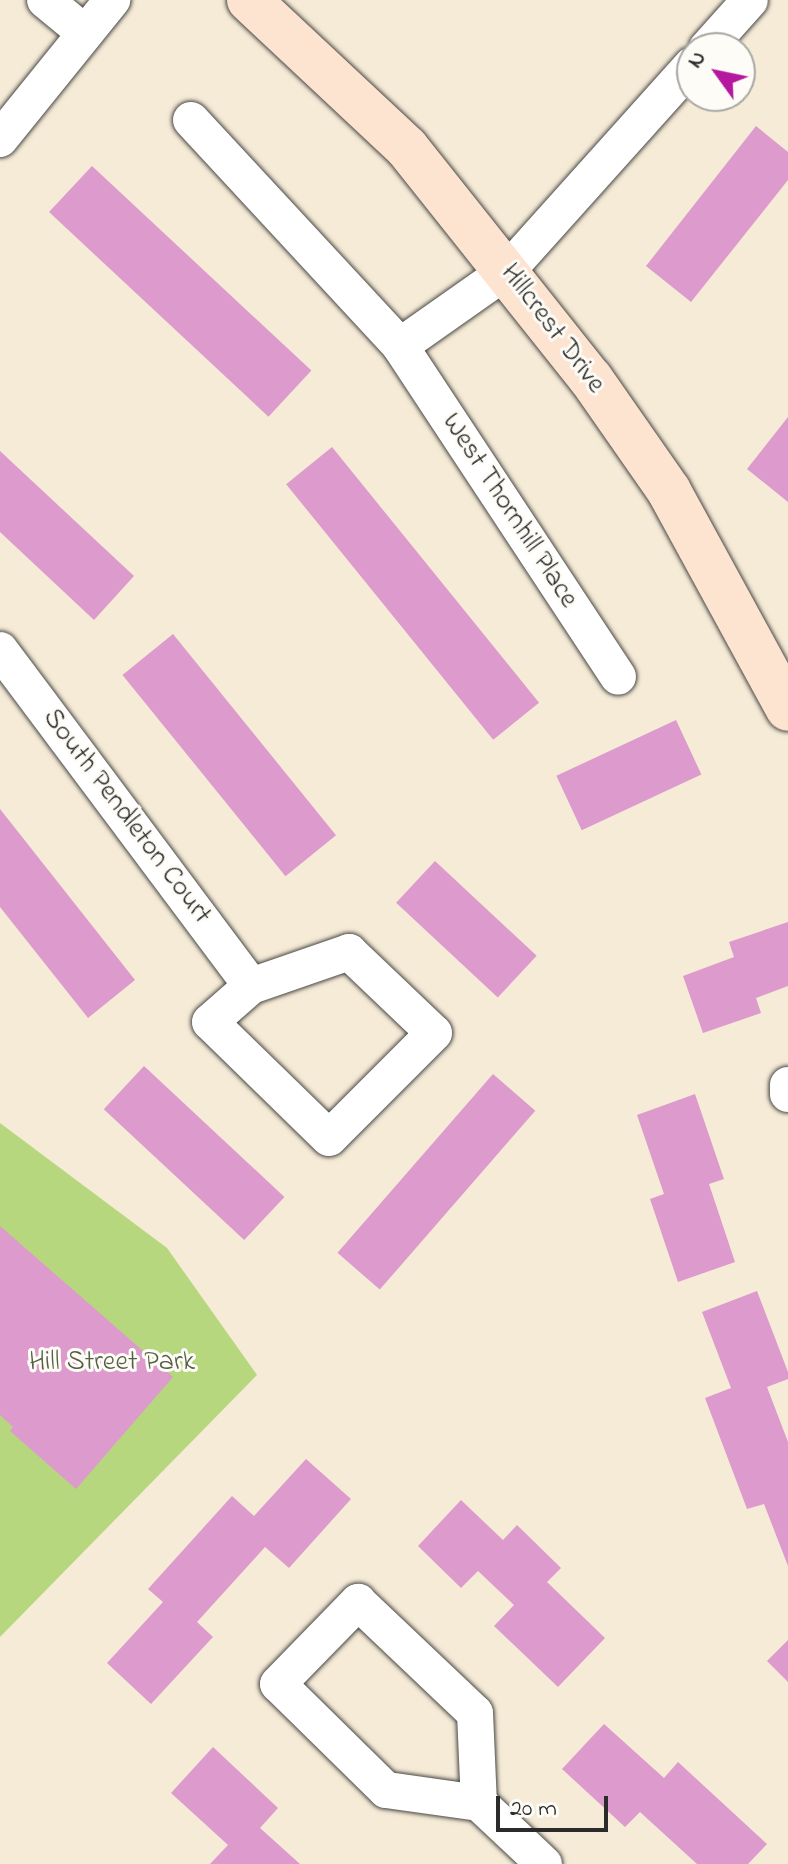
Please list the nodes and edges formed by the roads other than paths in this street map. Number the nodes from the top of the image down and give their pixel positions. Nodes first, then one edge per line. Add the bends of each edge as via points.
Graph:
1 (45, 0) edge
2 (112, 0) edge
3 (249, 0) edge
4 (750, 0) edge
5 (721, 32) edge
6 (85, 33) junction
7 (676, 83) edge
8 (191, 120) dead end
9 (0, 139) edge
10 (508, 270) junction
11 (400, 346) junction
12 (0, 650) edge
13 (618, 677) dead end
14 (782, 678) edge
15 (251, 986) junction
16 (788, 1085) edge
17 (788, 1094) edge
18 (479, 1803) junction
19 (544, 1864) edge

1 - 6 street
2 - 6 street
3 - 10 street, Hillcrest Drive via 407,148
4 - 5 street
6 - 9 street
7 - 10 street
8 - 11 street, West Thornhill Place
10 - 11 street
10 - 14 street, Hillcrest Drive via 669,491
11 - 13 street, West Thornhill Place
12 - 15 street, South Pendleton Court
15 - 15 street via 210,1022 329,1138 434,1033 349,952
16 - 17 street
18 - 18 street via 475,1713 358,1602 278,1684 386,1790
18 - 19 street

